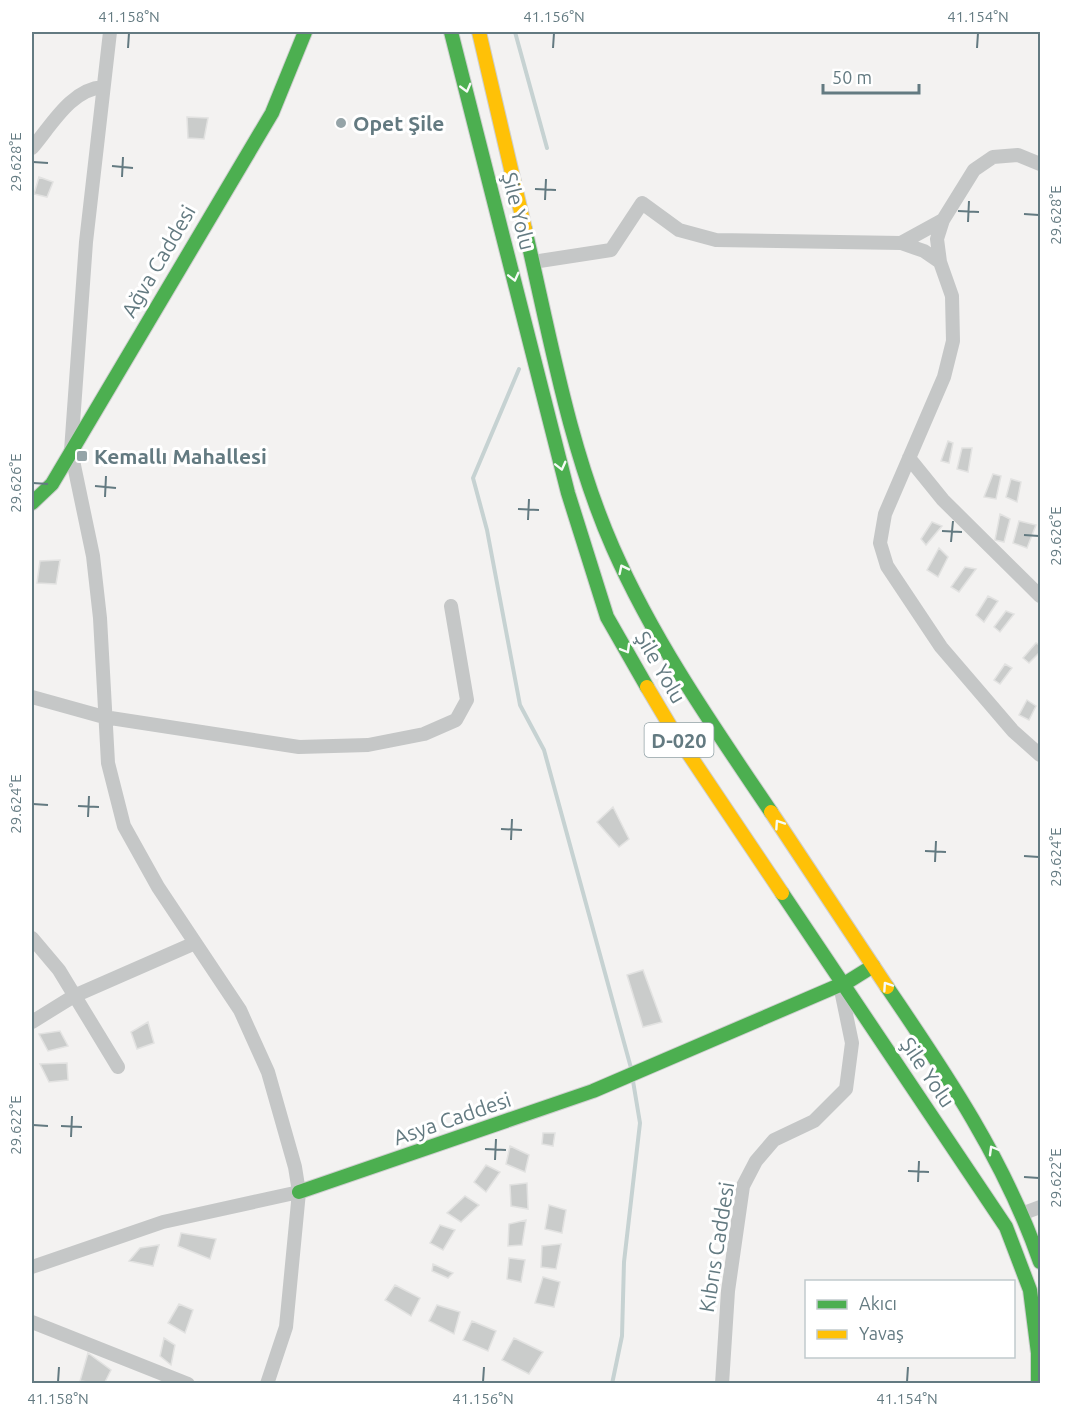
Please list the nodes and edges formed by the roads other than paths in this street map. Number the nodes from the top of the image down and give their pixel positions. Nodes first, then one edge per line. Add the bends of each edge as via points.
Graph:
1 (110, 32) edge
2 (304, 32) edge
3 (452, 32) edge
4 (479, 32) edge
5 (103, 87) junction
6 (32, 148) edge
7 (1041, 164) edge
8 (943, 220) junction
9 (901, 243) junction
10 (533, 262) junction
11 (940, 262) junction
12 (71, 451) junction
13 (909, 458) junction
14 (32, 503) edge
15 (1041, 596) edge
16 (451, 606) dead end
17 (32, 697) edge
18 (104, 717) junction
19 (1041, 755) edge
20 (32, 938) edge
21 (195, 943) junction
22 (873, 966) junction
23 (841, 984) junction
24 (74, 996) junction
25 (32, 1022) edge
26 (118, 1067) dead end
27 (299, 1192) junction
28 (1041, 1207) edge
29 (1024, 1213) junction
30 (1041, 1262) edge
31 (32, 1267) edge
32 (32, 1322) edge
33 (188, 1383) edge
34 (267, 1383) edge
35 (722, 1383) edge
36 (1038, 1383) edge

1 - 5 street
2 - 12 main road, Ağva Caddesi via 272,113
3 -> 23 main road, Şile Yolu / D-020 via 568,493 608,617 672,729
4 - 10 main road, Şile Yolu / D-020
5 - 6 street via 90,88 76,96
5 - 12 street via 84,265
7 - 8 street via 1018,155 993,158 974,170
8 - 9 street
8 - 11 street via 937,239
9 - 10 street via 716,240 679,230 642,203 611,250
9 - 11 street
22 -> 10 main road, Şile Yolu / D-020 via 653,631 596,505 569,415
11 - 13 street via 952,296 953,341 944,377
12 - 14 main road, Ağva Caddesi via 52,484
12 - 18 street via 93,556
13 - 15 street via 943,500
13 - 19 street via 885,514 880,543 887,566 941,647 1013,731
16 - 18 street via 467,700 456,720 424,734 368,745 299,747
17 - 18 street
18 - 21 street via 108,763 124,826
20 - 24 street via 46,952
21 - 24 street
21 - 27 street via 240,1010 268,1072
22 - 23 main road
29 -> 22 main road, Şile Yolu / D-020 via 985,1137
23 - 27 main road, Asya Caddesi via 639,1072
23 - 35 street, Kıbrıs Caddesi via 852,1043 846,1089 814,1121 774,1140 756,1161 743,1186 728,1291
23 - 36 main road, Şile Yolu / D-020 via 1006,1227 1030,1290
24 - 25 street
24 - 26 street
27 - 31 street via 163,1222
27 - 34 street via 286,1327
28 - 29 street
29 - 30 main road, Şile Yolu / D-020
32 - 33 street

